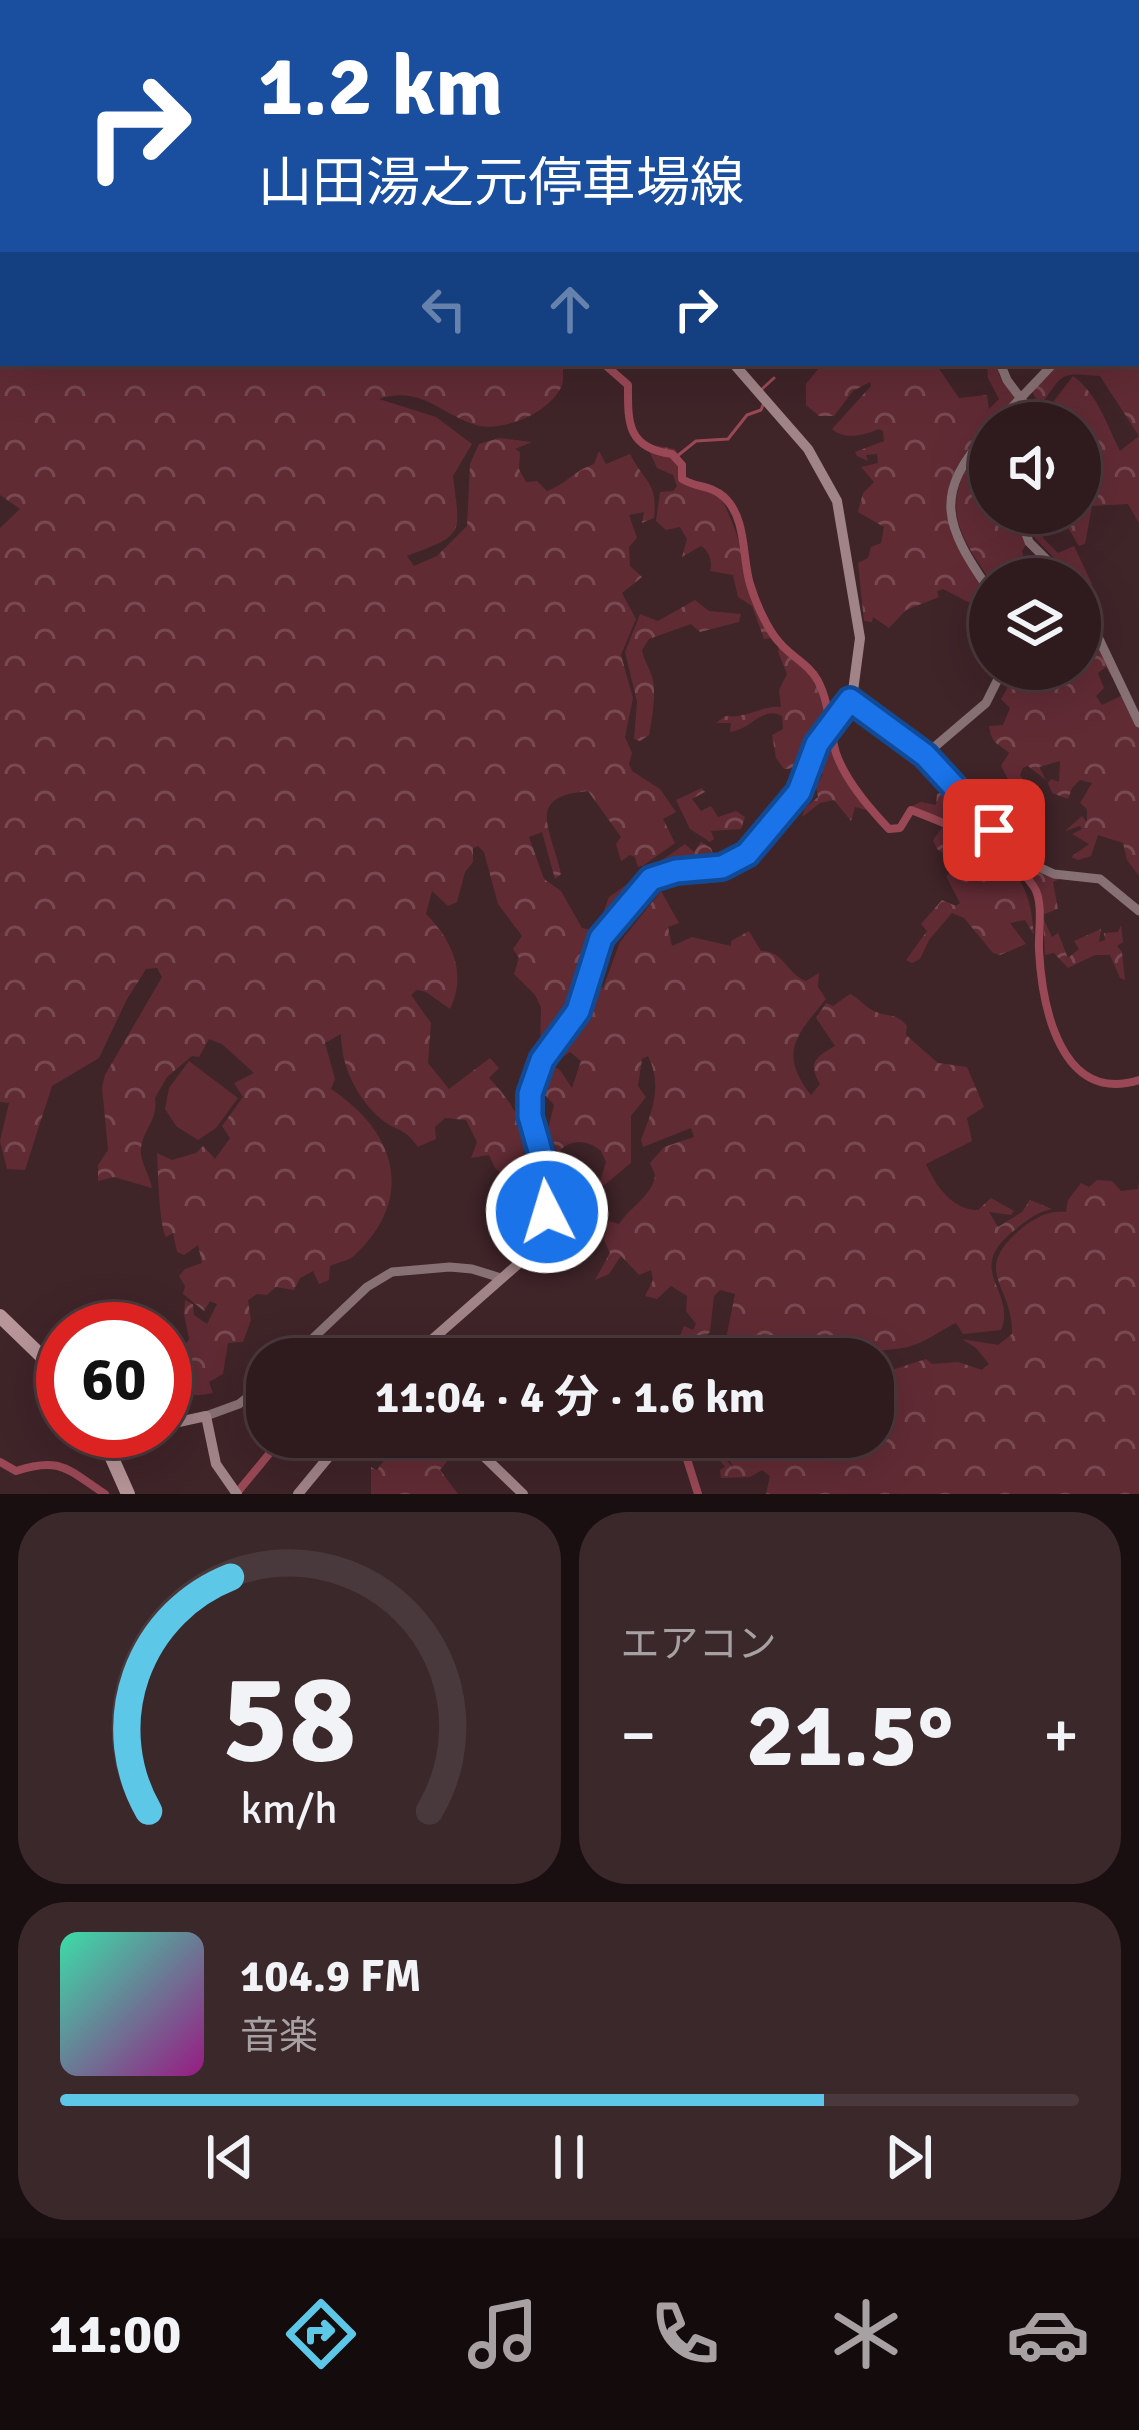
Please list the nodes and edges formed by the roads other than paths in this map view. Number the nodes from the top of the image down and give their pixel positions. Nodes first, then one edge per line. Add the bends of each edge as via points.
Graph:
1 (737, 366) edge
2 (1000, 366) edge
3 (1051, 366) edge
4 (1020, 398) junction
5 (1016, 402) edge
6 (1023, 402) edge
7 (969, 456) edge
8 (1027, 534) edge
9 (1046, 558) edge
10 (969, 561) edge
11 (1101, 643) edge
12 (992, 690) edge
13 (850, 700) junction
14 (1139, 723) edge
15 (925, 755) junction
16 (1139, 911) edge
17 (501, 1279) junction
18 (0, 1316) edge
19 (313, 1338) edge
20 (434, 1338) edge
21 (36, 1351) edge
22 (246, 1398) edge
23 (206, 1416) junction
24 (192, 1419) edge
25 (113, 1458) edge
26 (328, 1458) edge
27 (486, 1458) edge
28 (235, 1492) edge
29 (128, 1494) edge
30 (298, 1494) edge
31 (523, 1494) edge

1 - 13 main road via 808,449 837,501 860,638
2 - 4 street
3 - 4 street
4 - 5 street
4 - 6 street
7 - 10 street via 949,497 953,531
8 - 9 street
11 - 14 street
12 - 15 street
13 - 15 street
13 - 17 main road via 811,754 799,792 747,854 722,867 651,879 601,938 578,1011 532,1084 548,1204 533,1245
15 - 16 street via 1030,863 1100,879
17 - 19 street via 460,1268 392,1272
17 - 20 main road
18 - 21 highway
22 - 23 street
23 - 24 main road
23 - 28 main road via 216,1464
25 - 29 highway
26 - 30 main road
27 - 31 main road

